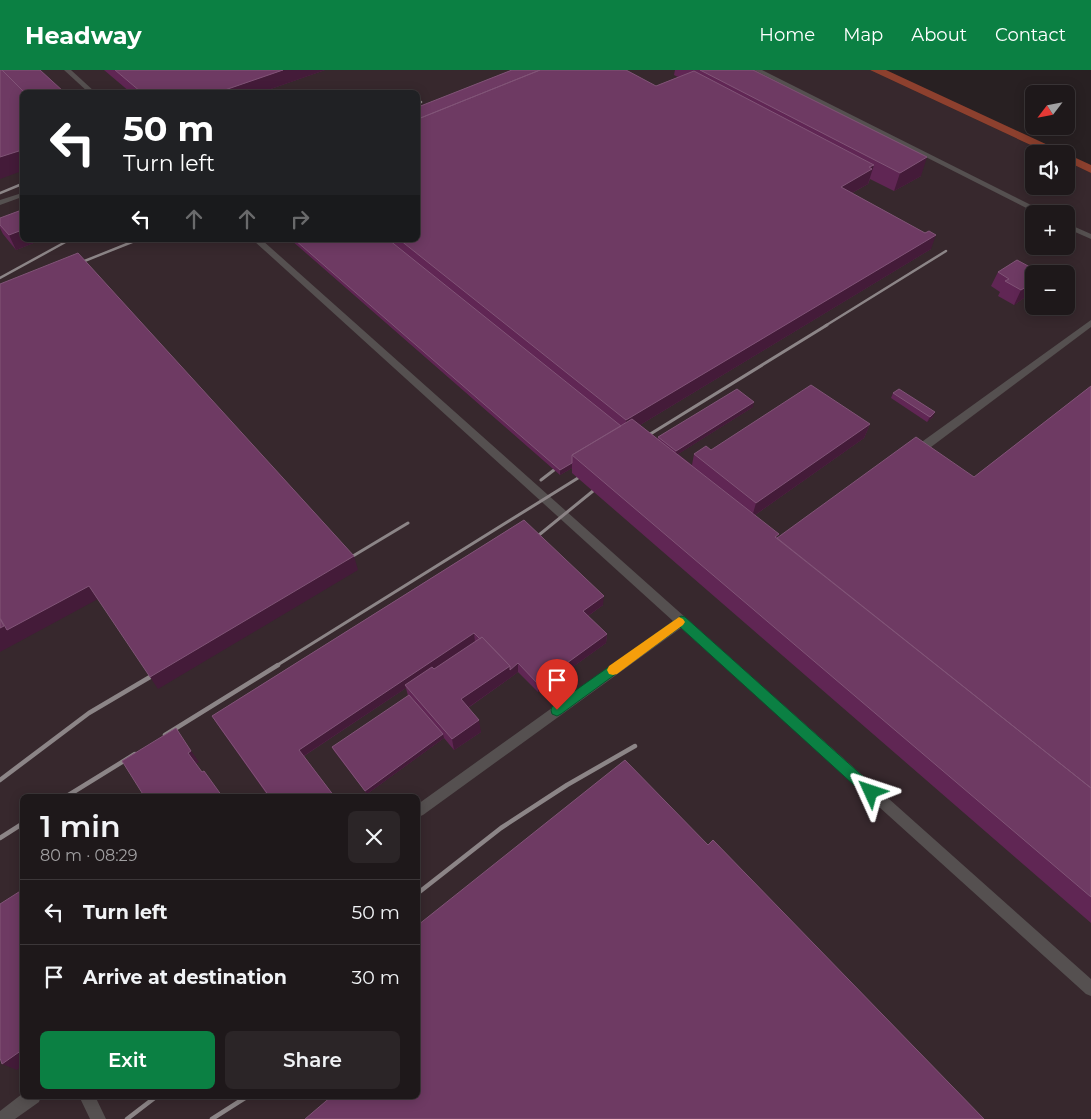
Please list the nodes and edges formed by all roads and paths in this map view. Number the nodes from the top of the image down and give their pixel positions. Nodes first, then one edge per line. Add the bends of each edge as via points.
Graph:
1 (67, 70) edge
2 (758, 70) edge
3 (90, 90) edge
4 (20, 196) edge
5 (0, 204) edge
6 (1027, 205) edge
7 (1075, 229) edge
8 (1091, 237) edge
9 (259, 242) edge
10 (1091, 323) edge
11 (927, 444) edge
12 (681, 621) junction
13 (420, 811) edge
14 (1091, 989) edge
15 (29, 1099) edge
16 (88, 1099) edge
17 (2, 1119) edge
18 (98, 1119) edge

1 - 3 lane
2 - 6 lane
4 - 5 lane
7 - 8 lane
9 - 12 lane
10 - 11 lane
12 - 13 lane
12 - 14 lane
15 - 17 lane
16 - 18 lane

